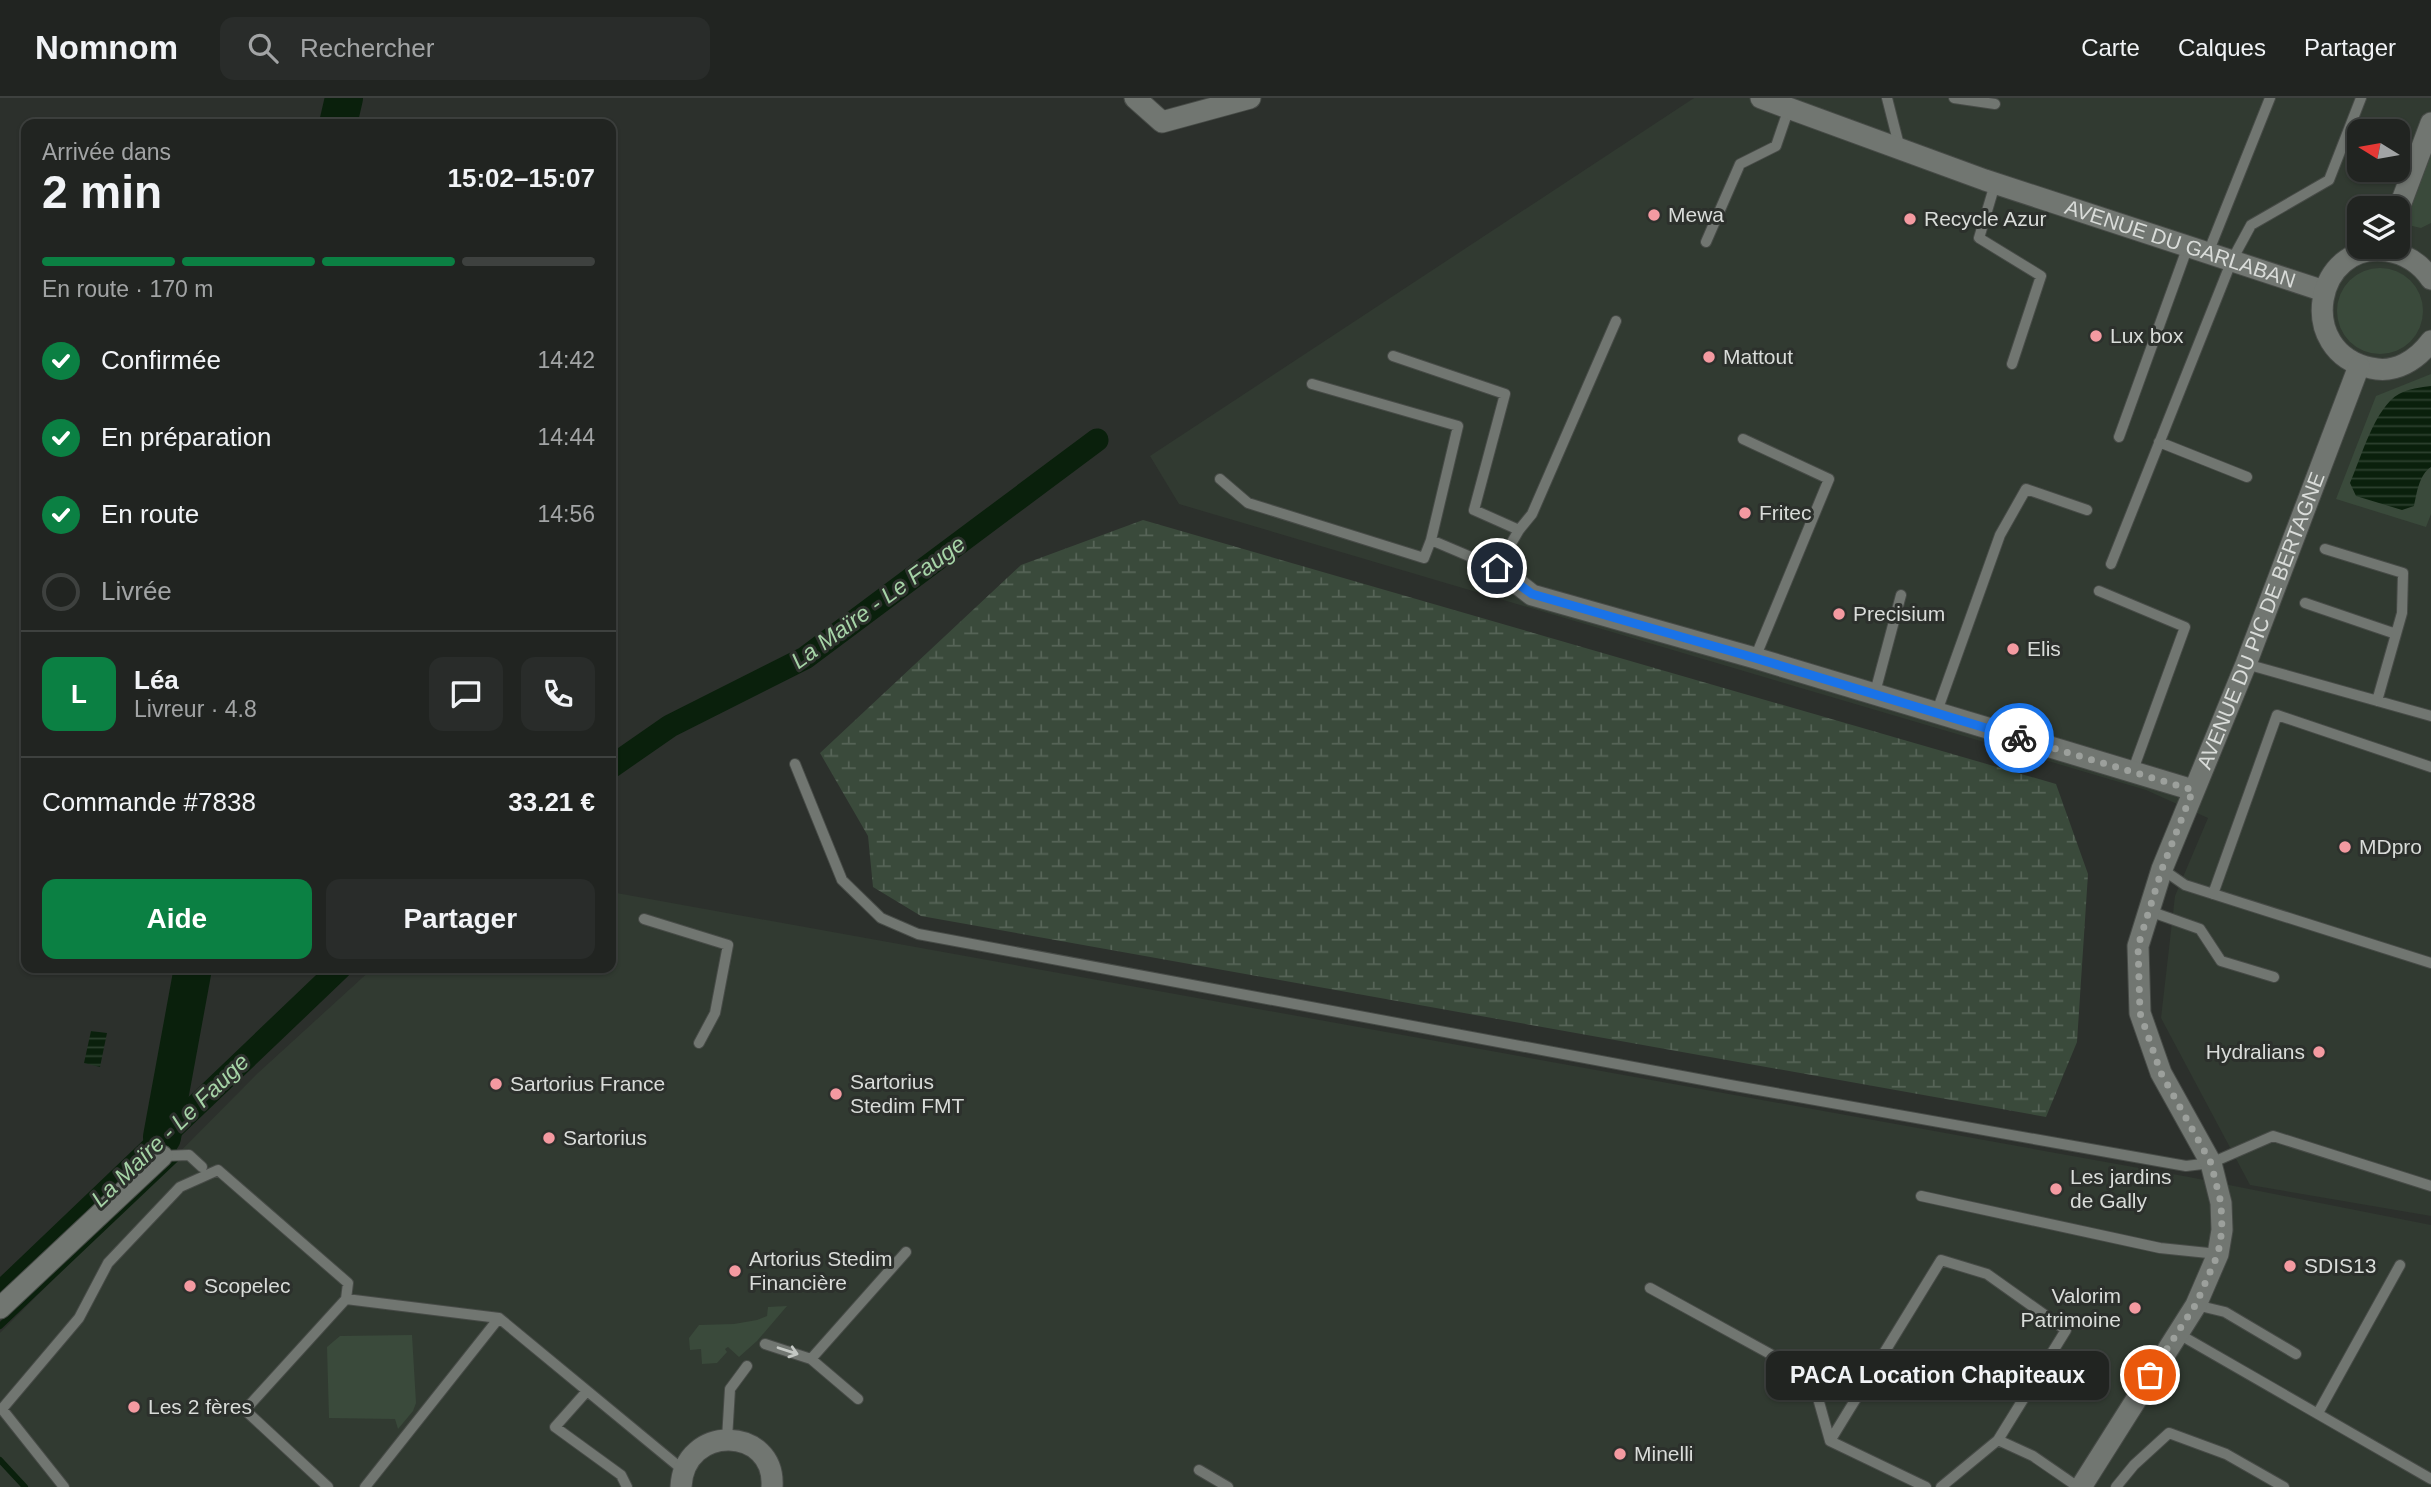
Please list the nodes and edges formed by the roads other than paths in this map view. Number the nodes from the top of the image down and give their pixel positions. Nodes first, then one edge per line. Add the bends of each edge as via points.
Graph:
1 (1135, 98) edge
2 (1250, 98) edge
3 (1761, 98) edge
4 (1887, 98) edge
5 (1954, 98) edge
6 (2270, 98) edge
7 (2361, 98) edge
8 (1995, 104) dead end
9 (1789, 108) junction
10 (2431, 122) edge
11 (1900, 149) junction
12 (1995, 184) junction
13 (2404, 196) edge
14 (1706, 242) dead end
15 (2198, 249) junction
16 (2350, 259) edge
17 (2410, 259) edge
18 (2232, 260) junction
19 (2429, 269) edge
20 (2324, 291) junction
21 (1616, 321) dead end
22 (2428, 349) edge
23 (1393, 356) dead end
24 (2012, 364) dead end
25 (2359, 366) junction
26 (1312, 384) dead end
27 (2119, 437) dead end
28 (1743, 439) dead end
29 (2159, 442) junction
30 (2247, 477) dead end
31 (1220, 479) dead end
32 (2087, 510) dead end
33 (1519, 530) junction
34 (1432, 540) junction
35 (2325, 549) dead end
36 (2111, 564) dead end
37 (1497, 568) junction
38 (2099, 590) dead end
39 (1902, 595) dead end
40 (2305, 603) dead end
41 (2396, 634) junction
42 (1755, 658) junction
43 (2246, 664) junction
44 (1874, 695) junction
45 (2377, 701) junction
46 (1936, 714) junction
47 (2431, 716) edge
48 (795, 764) dead end
49 (2431, 767) edge
50 (2133, 771) junction
51 (2193, 790) junction
52 (2162, 869) junction
53 (2213, 894) junction
54 (2149, 911) junction
55 (644, 919) dead end
56 (2431, 963) edge
57 (2274, 977) dead end
58 (699, 1043) dead end
59 (162, 1156) joint
60 (2211, 1163) junction
61 (202, 1167) dead end
62 (2431, 1186) edge
63 (1921, 1196) dead end
64 (906, 1252) dead end
65 (2218, 1254) junction
66 (2400, 1265) dead end
67 (1650, 1287) dead end
68 (346, 1299) junction
69 (2196, 1304) junction
70 (0, 1308) edge
71 (499, 1318) junction
72 (2177, 1333) junction
73 (765, 1344) dead end
74 (2296, 1354) dead end
75 (811, 1359) junction
76 (747, 1366) dead end
77 (587, 1391) junction
78 (858, 1399) dead end
79 (2318, 1413) junction
80 (727, 1439) junction
81 (1998, 1440) junction
82 (1830, 1441) junction
83 (1199, 1469) dead end
84 (682, 1479) edge
85 (2431, 1479) edge
86 (64, 1487) edge
87 (328, 1487) edge
88 (365, 1487) edge
89 (627, 1487) edge
90 (772, 1487) edge
91 (1228, 1487) edge
92 (1926, 1487) edge
93 (1941, 1487) edge
94 (2080, 1487) edge
95 (2116, 1487) edge
96 (2284, 1487) edge

1 - 2 street via 1162,122
3 - 9 street, AVENUE DU GARLABAN
4 - 11 lane
5 - 8 lane
6 - 15 lane
7 - 18 lane via 2329,180 2252,225
9 - 11 street, AVENUE DU GARLABAN
9 - 14 lane via 1776,146 1740,164
10 - 13 street
11 - 12 street, AVENUE DU GARLABAN
12 - 15 street, AVENUE DU GARLABAN
12 - 24 lane via 1979,238 2042,276
15 - 18 street, AVENUE DU GARLABAN
15 - 27 lane
16 - 20 street
17 - 19 street
18 - 20 street, AVENUE DU GARLABAN
18 - 29 lane
20 - 25 street via 2321,314 2327,335 2340,354
21 - 33 lane via 1532,514
22 - 25 street via 2393,368
23 - 33 lane via 1504,394 1474,510
25 - 43 street, AVENUE DU PIC DE BERTAGNE
26 - 34 lane via 1458,426
28 - 42 lane via 1829,479
29 - 30 lane
29 - 36 lane
31 - 34 lane via 1248,503 1424,558
32 - 46 lane via 2026,489 2000,535
33 - 37 lane
34 - 37 lane
35 - 41 lane via 2403,573
37 - 42 street via 1532,594
38 - 50 lane via 2185,626
39 - 44 lane
40 - 41 lane
41 - 45 lane
42 - 44 street
43 - 45 lane
43 - 51 street, AVENUE DU PIC DE BERTAGNE
44 - 46 street
45 - 47 lane
46 - 50 street
48 - 60 lane via 842,880 881,918 918,934 2186,1166
49 - 53 lane via 2277,715
50 - 51 street
51 - 52 street, AVENUE DU PIC DE BERTAGNE
52 - 53 lane via 2185,885
52 - 54 street, AVENUE DU PIC DE BERTAGNE
53 - 56 lane
54 - 57 lane via 2200,929 2221,961
54 - 60 street, AVENUE DU PIC DE BERTAGNE via 2138,946 2140,1013 2161,1073
55 - 58 lane via 728,945 715,1013
59 - 61 lane via 189,1155
59 - 70 street
60 - 62 lane via 2273,1136
60 - 65 street, AVENUE DU PIC DE BERTAGNE via 2221,1203
63 - 65 lane via 2160,1248
64 - 75 lane
65 - 69 street, AVENUE DU PIC DE BERTAGNE
66 - 79 lane
67 - 82 lane via 1812,1377
68 - 71 lane
68 - 86 lane via 348,1283 218,1170 180,1187 108,1263 79,1318 2,1409
68 - 87 lane via 245,1410
69 - 72 street, AVENUE DU PIC DE BERTAGNE
69 - 74 lane via 2225,1312
71 - 77 lane
71 - 88 lane
72 - 79 lane
72 - 94 street, AVENUE DU PIC DE BERTAGNE
73 -> 75 lane
75 - 78 lane
76 - 80 lane via 730,1389
77 - 84 lane
77 - 89 lane via 555,1427 621,1475
79 - 85 lane
80 - 84 street via 698,1449 687,1461
80 - 90 street via 747,1443 760,1452 773,1476
81 - 82 lane via 2066,1330 1986,1274 1941,1260
81 - 93 lane
81 - 94 lane via 2033,1456
82 - 92 lane
83 - 91 lane
95 - 96 lane via 2169,1433 2226,1454

